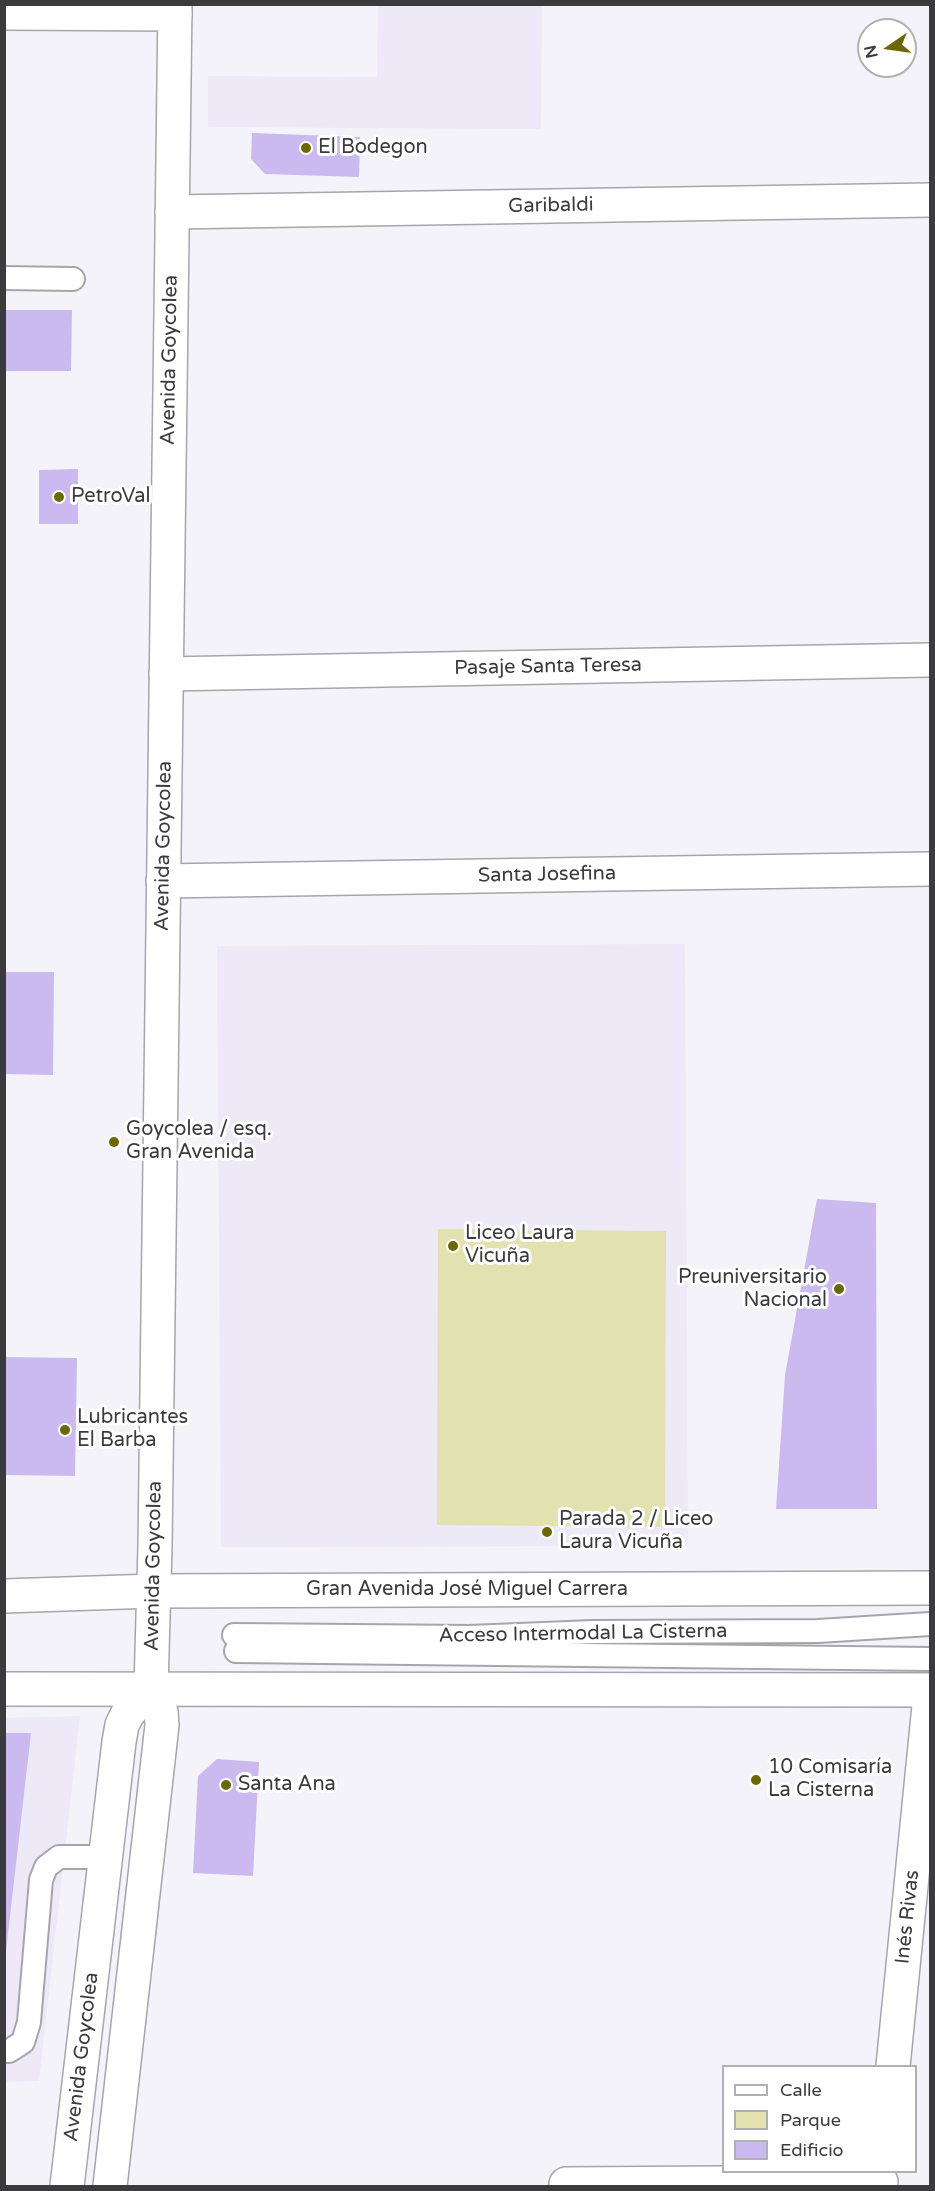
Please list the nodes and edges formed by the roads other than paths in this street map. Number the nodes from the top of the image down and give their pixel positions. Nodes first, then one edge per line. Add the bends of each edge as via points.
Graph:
1 (175, 9) edge
2 (4, 13) edge
3 (930, 200) edge
4 (172, 212) junction
5 (4, 278) edge
6 (73, 279) dead end
7 (930, 660) edge
8 (166, 674) junction
9 (930, 870) edge
10 (163, 881) junction
11 (930, 1588) edge
12 (154, 1591) junction
13 (4, 1596) edge
14 (930, 1624) edge
15 (930, 1659) edge
16 (151, 1688) junction
17 (4, 1689) edge
18 (930, 1689) edge
19 (930, 1696) edge
20 (106, 1857) junction
21 (4, 2051) edge
22 (893, 2065) edge
23 (881, 2180) edge
24 (566, 2184) dead end
25 (67, 2187) edge
26 (110, 2187) edge

1 - 2 street
1 - 4 street, Avenida Goycolea
3 - 4 street, Garibaldi
4 - 8 street, Avenida Goycolea
5 - 6 lane
7 - 8 street, Pasaje Santa Teresa
8 - 10 street, Avenida Goycolea
9 - 10 street, Santa Josefina
10 - 12 street, Avenida Goycolea
11 - 12 street, Gran Avenida José Miguel Carrera
12 - 13 street, Gran Avenida José Miguel Carrera
12 - 16 street, Avenida Goycolea
14 - 15 lane, Acceso Intermodal La Cisterna via 818,1631 593,1632 235,1643
16 - 17 street
16 - 18 street
16 - 20 street, Avenida Goycolea via 138,1699 122,1725
16 - 26 street, Avenida Goycolea via 161,1712 161,1742
19 - 22 street, Inés Rivas
20 - 21 lane via 59,1857 46,1867 41,1880 29,2022 22,2042
20 - 25 street, Avenida Goycolea
23 - 24 street

